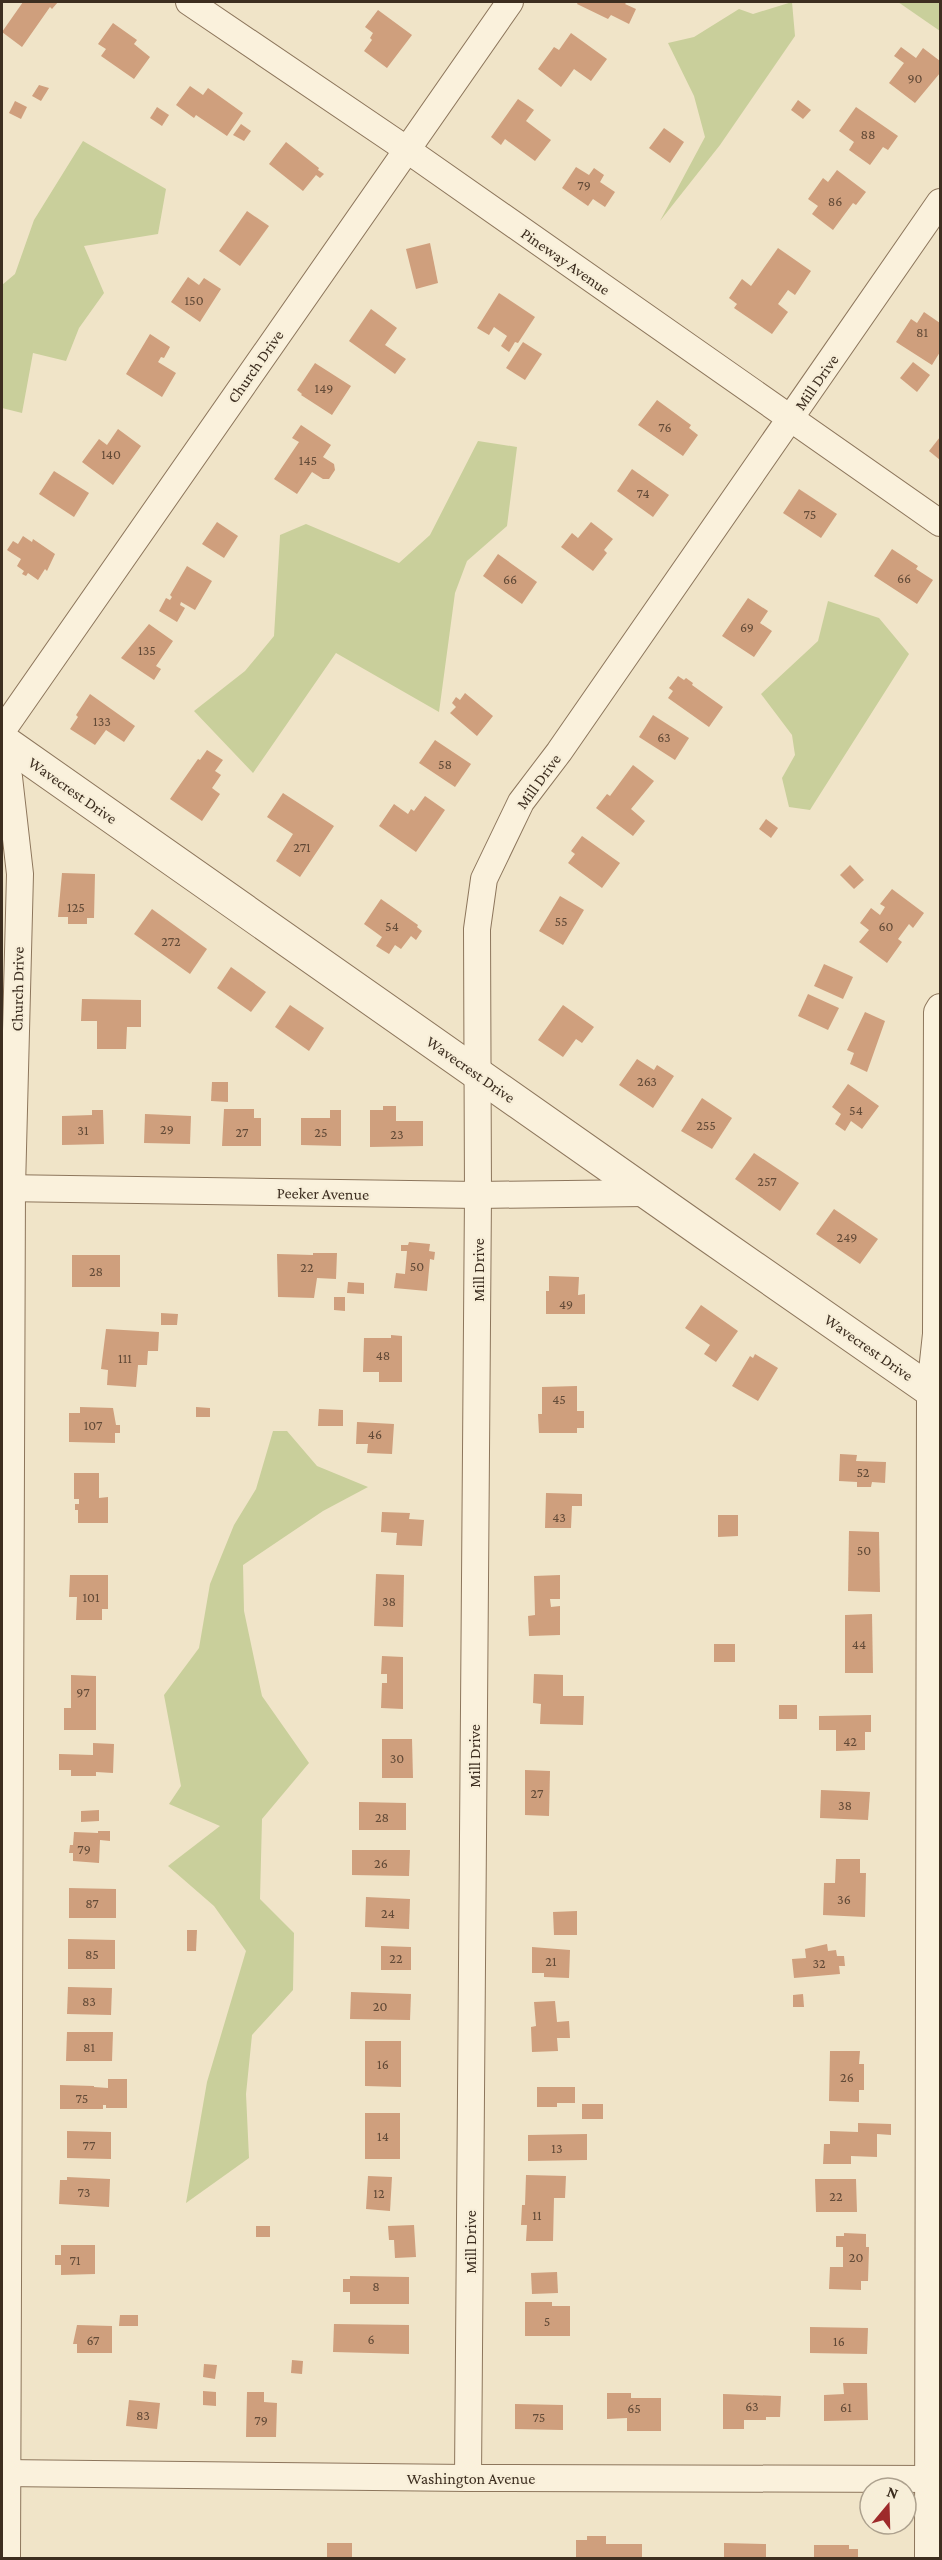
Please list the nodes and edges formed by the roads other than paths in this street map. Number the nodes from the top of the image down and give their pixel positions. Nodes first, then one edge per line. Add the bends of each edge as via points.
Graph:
1 (189, 2) edge
2 (510, 2) edge
3 (406, 149) junction
4 (940, 202) edge
5 (792, 418) junction
6 (940, 523) edge
7 (2, 731) edge
8 (2, 740) edge
9 (2, 752) edge
10 (940, 1007) edge
11 (477, 1073) junction
12 (7, 1188) edge
13 (645, 1193) junction
14 (478, 1195) junction
15 (935, 1393) edge
16 (4, 2473) edge
17 (468, 2478) junction
18 (934, 2479) edge
19 (8, 2559) edge
20 (928, 2559) edge

1 - 3 street, Pineway Avenue
2 - 3 street, Church Drive
3 - 5 street, Pineway Avenue
3 - 7 street, Church Drive
4 - 5 street, Mill Drive
5 - 6 street, Pineway Avenue
5 - 11 street, Mill Drive via 521,802 500,842 484,879 477,929
8 - 11 street, Wavecrest Drive
9 - 12 street, Church Drive via 9,777 20,874
10 - 15 street
11 - 13 street, Wavecrest Drive
11 - 14 street, Mill Drive
12 - 14 street, Peeker Avenue
12 - 16 street, Church Drive
13 - 14 street, Peeker Avenue
13 - 15 street, Wavecrest Drive
14 - 17 street, Mill Drive
15 - 18 street
16 - 17 street, Washington Avenue
16 - 19 street, Church Drive
17 - 18 street, Washington Avenue
18 - 20 street

